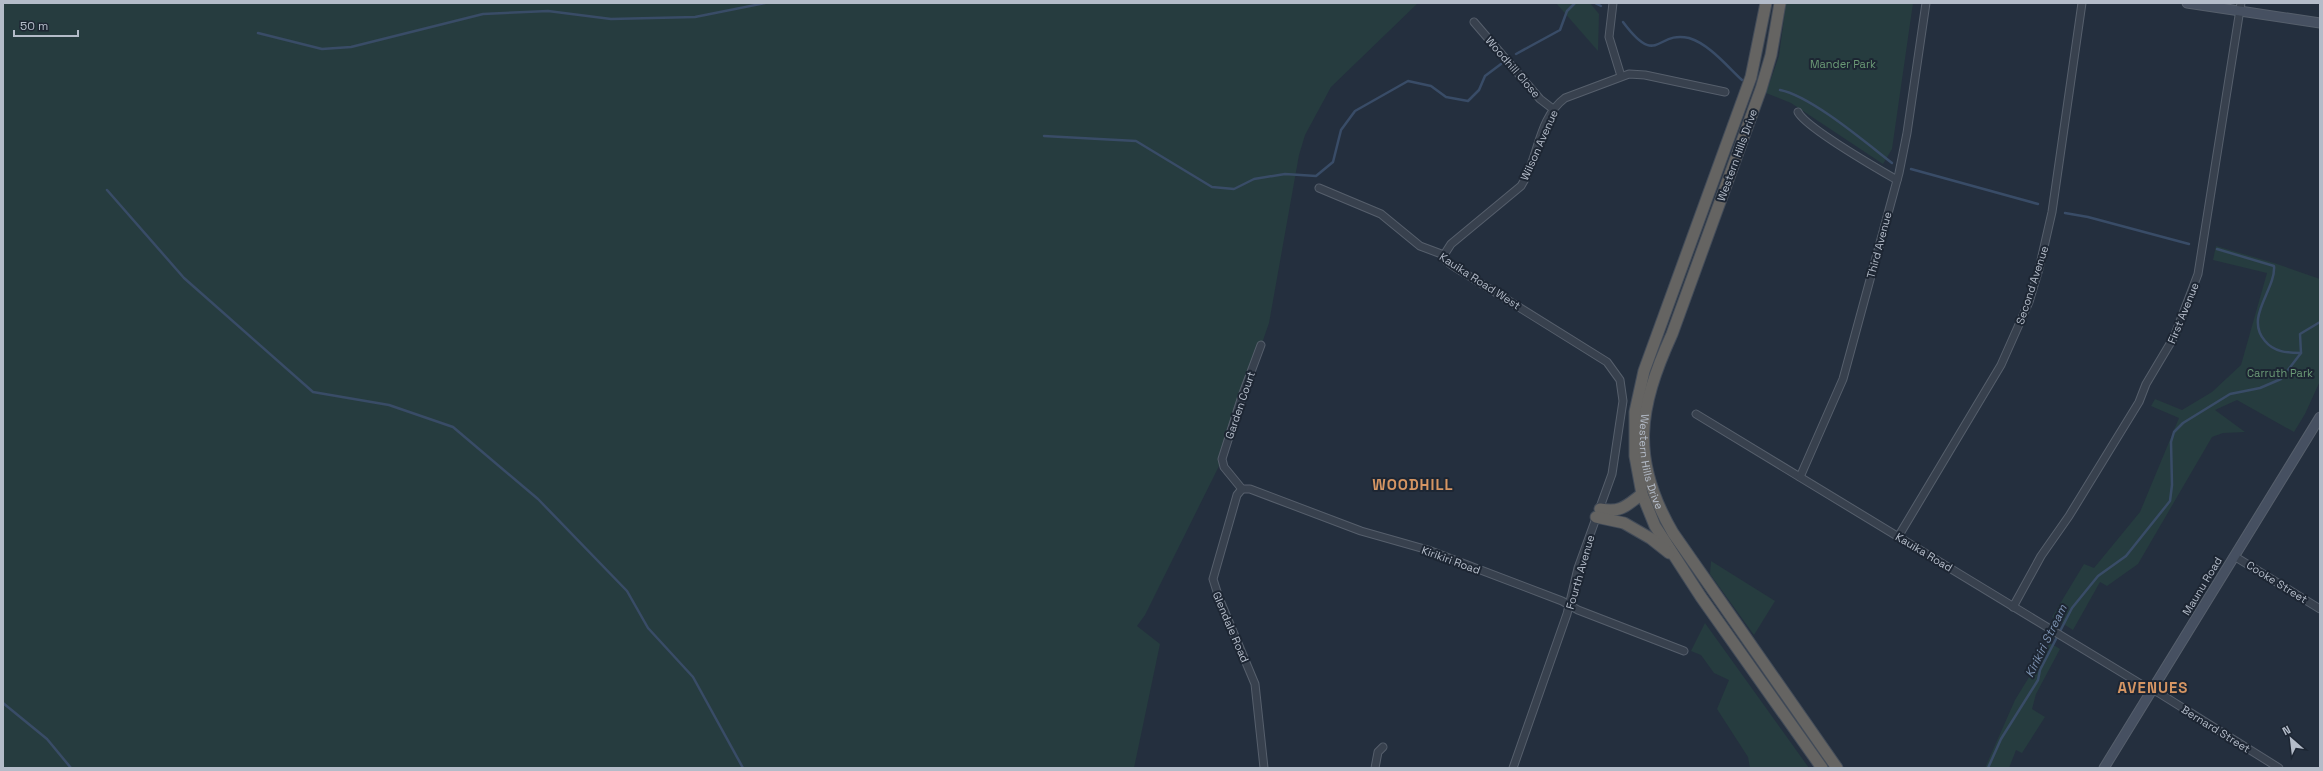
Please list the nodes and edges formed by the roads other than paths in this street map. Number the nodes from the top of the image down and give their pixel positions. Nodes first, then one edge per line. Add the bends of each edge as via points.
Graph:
1 (1613, 3) edge
2 (1766, 3) edge
3 (1780, 3) edge
4 (1926, 3) edge
5 (2082, 3) edge
6 (2187, 3) edge
7 (2240, 7) edge
8 (1474, 22) dead end
9 (2320, 23) edge
10 (1621, 76) junction
11 (1725, 92) dead end
12 (1553, 109) junction
13 (1798, 112) dead end
14 (1897, 180) junction
15 (1319, 188) dead end
16 (1444, 255) junction
17 (1261, 345) dead end
18 (1616, 371) joint
19 (1696, 414) dead end
20 (2320, 417) edge
21 (1800, 477) junction
22 (1242, 489) junction
23 (1642, 494) junction
24 (1598, 513) junction
25 (1898, 537) junction
26 (1673, 556) junction
27 (2234, 556) junction
28 (1569, 604) junction
29 (2013, 607) junction
30 (2320, 609) edge
31 (1684, 651) dead end
32 (2153, 690) junction
33 (1798, 713) junction
34 (1788, 719) junction
35 (1383, 748) dead end
36 (1264, 768) edge
37 (1375, 768) edge
38 (1512, 768) edge
39 (1822, 768) edge
40 (1837, 768) edge
41 (2104, 768) edge
42 (2279, 768) edge

1 - 10 street via 1610,37
2 - 23 highway, Western Hills Drive via 1751,77 1640,386 1634,428 1635,456
3 - 33 highway, Western Hills Drive via 1771,55 1761,89 1672,334 1658,364 1645,419 1643,442 1645,464 1654,498 1666,521
4 - 14 street, Third Avenue via 1907,133
5 - 25 street, Second Avenue via 2051,218 2029,302 2001,365
6 - 7 main road
7 - 9 main road
7 - 29 street, First Avenue via 2201,261 2184,314 2139,402 2069,516 2041,556
8 - 12 street, Woodhill Close via 1540,99
10 - 11 street, Wilson Avenue via 1645,75
10 - 12 street, Wilson Avenue via 1565,98
12 - 16 street, Wilson Avenue via 1528,175 1521,186 1451,244
13 - 14 street via 1802,119 1822,133
14 - 21 street, Third Avenue via 1843,379
15 - 16 street, Kauika Road West via 1380,214 1420,246
16 - 18 street, Kauika Road West via 1445,260 1453,266 1591,350
17 - 22 street, Garden Court via 1223,455 1224,467
18 - 24 street, Fourth Avenue via 1622,389 1620,427 1612,474
19 - 21 street, Kauika Road
20 - 27 main road, Maunu Road
21 - 25 street, Kauika Road
22 - 28 street, Kirikiri Road via 1250,488 1361,531 1428,550
22 - 36 street, Glendale Road via 1237,495 1213,579 1255,684
23 - 24 highway via 1624,508
23 - 26 highway, Western Hills Drive via 1655,526
24 - 26 highway via 1624,523 1650,538
24 - 28 street, Fourth Avenue via 1578,568
25 - 29 street, Kauika Road
26 - 34 highway, Western Hills Drive
27 - 30 street, Cooke Street
27 - 32 main road, Maunu Road
28 - 31 street, Kirikiri Road via 1578,610
28 - 38 street, Fourth Avenue
29 - 32 street, Kauika Road
32 - 41 main road, Maunu Road
32 - 42 street, Bernard Street
33 - 34 highway
33 - 40 highway, Western Hills Drive
34 - 39 highway, Western Hills Drive
35 - 37 street via 1378,752

